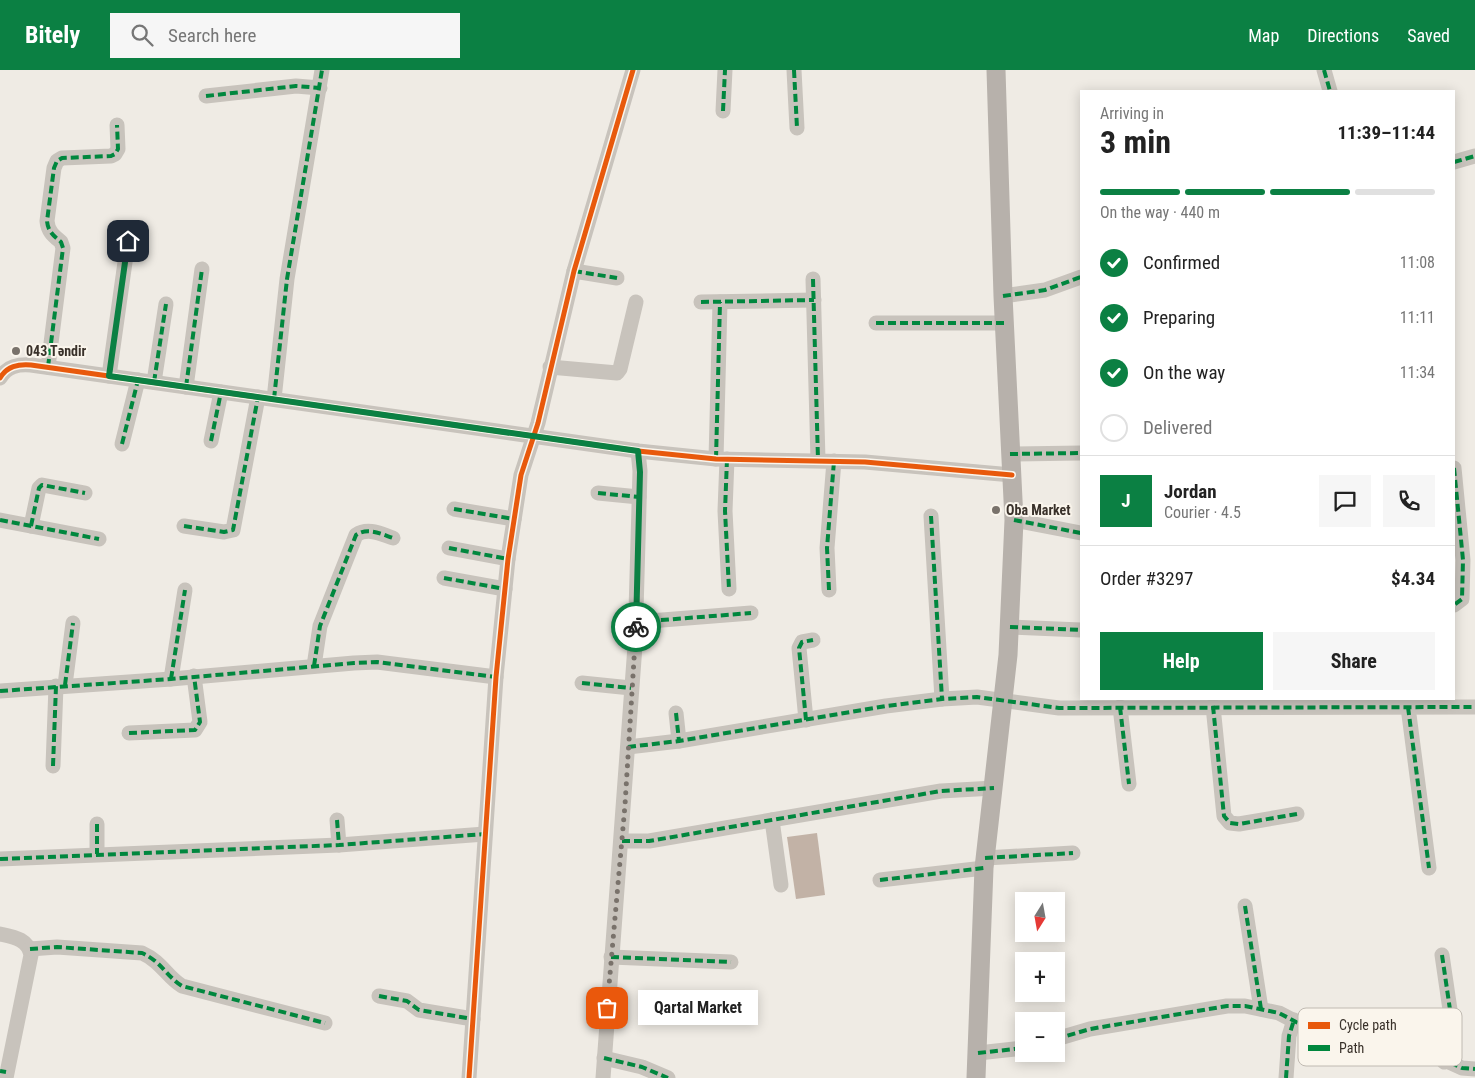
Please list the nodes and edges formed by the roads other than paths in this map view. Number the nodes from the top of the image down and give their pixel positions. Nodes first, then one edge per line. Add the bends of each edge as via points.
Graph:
1 (322, 70) edge
2 (633, 70) edge
3 (725, 70) edge
4 (794, 70) edge
5 (996, 70) edge
6 (1324, 70) edge
7 (320, 88) junction
8 (1330, 90) edge
9 (206, 96) dead end
10 (723, 111) dead end
11 (117, 125) dead end
12 (797, 128) dead end
13 (1475, 156) edge
14 (1455, 162) edge
15 (128, 241) dead end
16 (202, 269) dead end
17 (574, 271) junction
18 (1080, 276) edge
19 (617, 278) dead end
20 (813, 279) dead end
21 (1003, 296) junction
22 (814, 300) junction
23 (636, 302) dead end
24 (701, 302) dead end
25 (720, 302) junction
26 (166, 304) dead end
27 (876, 323) dead end
28 (1004, 323) junction
29 (48, 367) junction
30 (550, 367) junction
31 (2, 370) edge
32 (109, 376) junction
33 (138, 380) junction
34 (154, 382) junction
35 (186, 387) junction
36 (221, 392) junction
37 (258, 397) junction
38 (274, 399) junction
39 (534, 437) junction
40 (210, 441) dead end
41 (122, 444) dead end
42 (638, 451) junction
43 (1080, 453) edge
44 (1010, 454) junction
45 (721, 459) junction
46 (818, 460) junction
47 (834, 460) junction
48 (1012, 475) junction
49 (1455, 478) edge
50 (598, 493) dead end
51 (86, 494) dead end
52 (639, 497) junction
53 (454, 509) dead end
54 (931, 516) dead end
55 (514, 519) junction
56 (0, 520) edge
57 (1014, 520) junction
58 (31, 526) junction
59 (184, 526) dead end
60 (1080, 533) edge
61 (394, 538) dead end
62 (99, 539) dead end
63 (449, 548) dead end
64 (508, 559) junction
65 (444, 578) dead end
66 (505, 589) junction
67 (730, 589) dead end
68 (185, 590) dead end
69 (829, 590) dead end
70 (1455, 604) edge
71 (751, 613) dead end
72 (637, 622) junction
73 (72, 623) dead end
74 (1010, 626) junction
75 (1080, 630) edge
76 (814, 640) dead end
77 (314, 666) junction
78 (194, 676) junction
79 (496, 677) junction
80 (171, 680) junction
81 (582, 683) dead end
82 (61, 686) junction
83 (632, 688) junction
84 (0, 691) edge
85 (942, 699) junction
86 (1003, 700) junction
87 (1213, 706) junction
88 (1120, 707) junction
89 (1408, 707) junction
90 (1475, 707) edge
91 (676, 713) dead end
92 (806, 720) junction
93 (128, 733) dead end
94 (679, 741) junction
95 (628, 746) junction
96 (53, 766) dead end
97 (1129, 784) dead end
98 (994, 788) junction
99 (1297, 814) dead end
100 (337, 820) dead end
101 (772, 820) junction
102 (96, 824) dead end
103 (485, 834) junction
104 (622, 841) junction
105 (339, 845) junction
106 (1073, 853) dead end
107 (97, 854) junction
108 (0, 859) edge
109 (985, 863) junction
110 (1429, 868) dead end
111 (880, 880) dead end
112 (781, 885) dead end
113 (1245, 906) dead end
114 (0, 934) edge
115 (30, 949) junction
116 (1442, 955) dead end
117 (611, 957) junction
118 (731, 962) dead end
119 (379, 996) dead end
120 (1450, 1008) edge
121 (1261, 1009) junction
122 (473, 1019) junction
123 (1294, 1020) junction
124 (1298, 1022) edge
125 (325, 1023) dead end
126 (1065, 1036) edge
127 (1015, 1049) edge
128 (978, 1053) junction
129 (604, 1058) junction
130 (1456, 1066) edge
131 (1475, 1069) edge
132 (4, 1073) edge
133 (469, 1078) edge
134 (603, 1078) edge
135 (668, 1078) edge
136 (976, 1078) edge
137 (1286, 1078) edge

1 - 7 street
2 - 17 street
3 - 10 street
4 - 12 street
5 - 21 main road
6 - 8 street
7 - 9 street via 296,86
7 - 38 street via 287,279
11 - 29 street via 118,149 115,154 62,158 54,168 46,222 63,248
13 - 14 street
15 - 32 street
16 - 35 street
17 - 19 street
17 - 30 street
18 - 21 street via 1045,290
20 - 22 street
21 - 28 main road
22 - 25 street
22 - 46 street
23 - 30 street via 617,373
24 - 25 street
25 - 45 street
26 - 34 street
27 - 28 street
28 - 44 main road
29 - 31 street via 24,364
29 - 32 street
30 - 39 street
32 - 33 street
33 - 34 street
33 - 41 street
34 - 35 street
35 - 36 street
36 - 37 street
36 - 40 street
37 - 38 street
37 - 59 street via 233,530 224,532
38 - 39 street
39 - 42 street
39 - 55 street via 521,475
42 - 45 street
42 - 52 street
43 - 44 street
44 - 48 main road
45 - 46 street
45 - 67 street
46 - 47 street
47 - 48 street
47 - 69 street via 827,548
48 - 57 main road
49 - 70 street via 1463,560 1462,599
50 - 52 street
51 - 58 street via 42,485 38,488
52 - 72 street
53 - 55 street
54 - 85 street
55 - 64 street
56 - 58 street
57 - 60 street
57 - 74 main road
58 - 62 street
61 - 77 street via 369,531 356,535 320,626
63 - 64 street
64 - 66 street
65 - 66 street
66 - 79 street
68 - 80 street
71 - 72 street
72 - 83 street
73 - 82 street
74 - 75 street
74 - 86 main road
76 - 92 street via 802,642 799,648
77 - 78 street
77 - 79 street via 377,662
78 - 80 street
78 - 93 street via 200,722 195,730
79 - 103 street
80 - 82 street
81 - 83 street
82 - 84 street
82 - 96 street
83 - 95 street
85 - 86 street via 977,697
85 - 92 street
86 - 88 street via 1059,708
86 - 98 main road
87 - 88 street
87 - 89 street
87 - 99 street via 1224,816 1230,823 1239,824
88 - 97 street
89 - 90 street
89 - 110 street
91 - 94 street
92 - 94 street
94 - 95 street
95 - 104 street
98 - 101 street via 941,791
98 - 109 main road
100 - 105 street
101 - 104 street via 649,841
101 - 112 street
102 - 107 street
103 - 105 street
103 - 122 street
104 - 117 street
105 - 107 street
106 - 109 street
107 - 108 street
109 - 111 street
109 - 128 main road
113 - 121 street
114 - 115 street via 23,940
115 - 125 street via 57,947 142,953 155,958 182,986
115 - 132 street via 29,969
116 - 120 street
117 - 118 street
117 - 129 street
119 - 122 street via 407,1001 419,1010
121 - 123 street
121 - 126 street via 1227,1006 1090,1029
122 - 133 street
123 - 124 street
123 - 137 street via 1289,1036
127 - 128 street
128 - 136 main road
129 - 134 street
129 - 135 street via 642,1067
130 - 131 street

